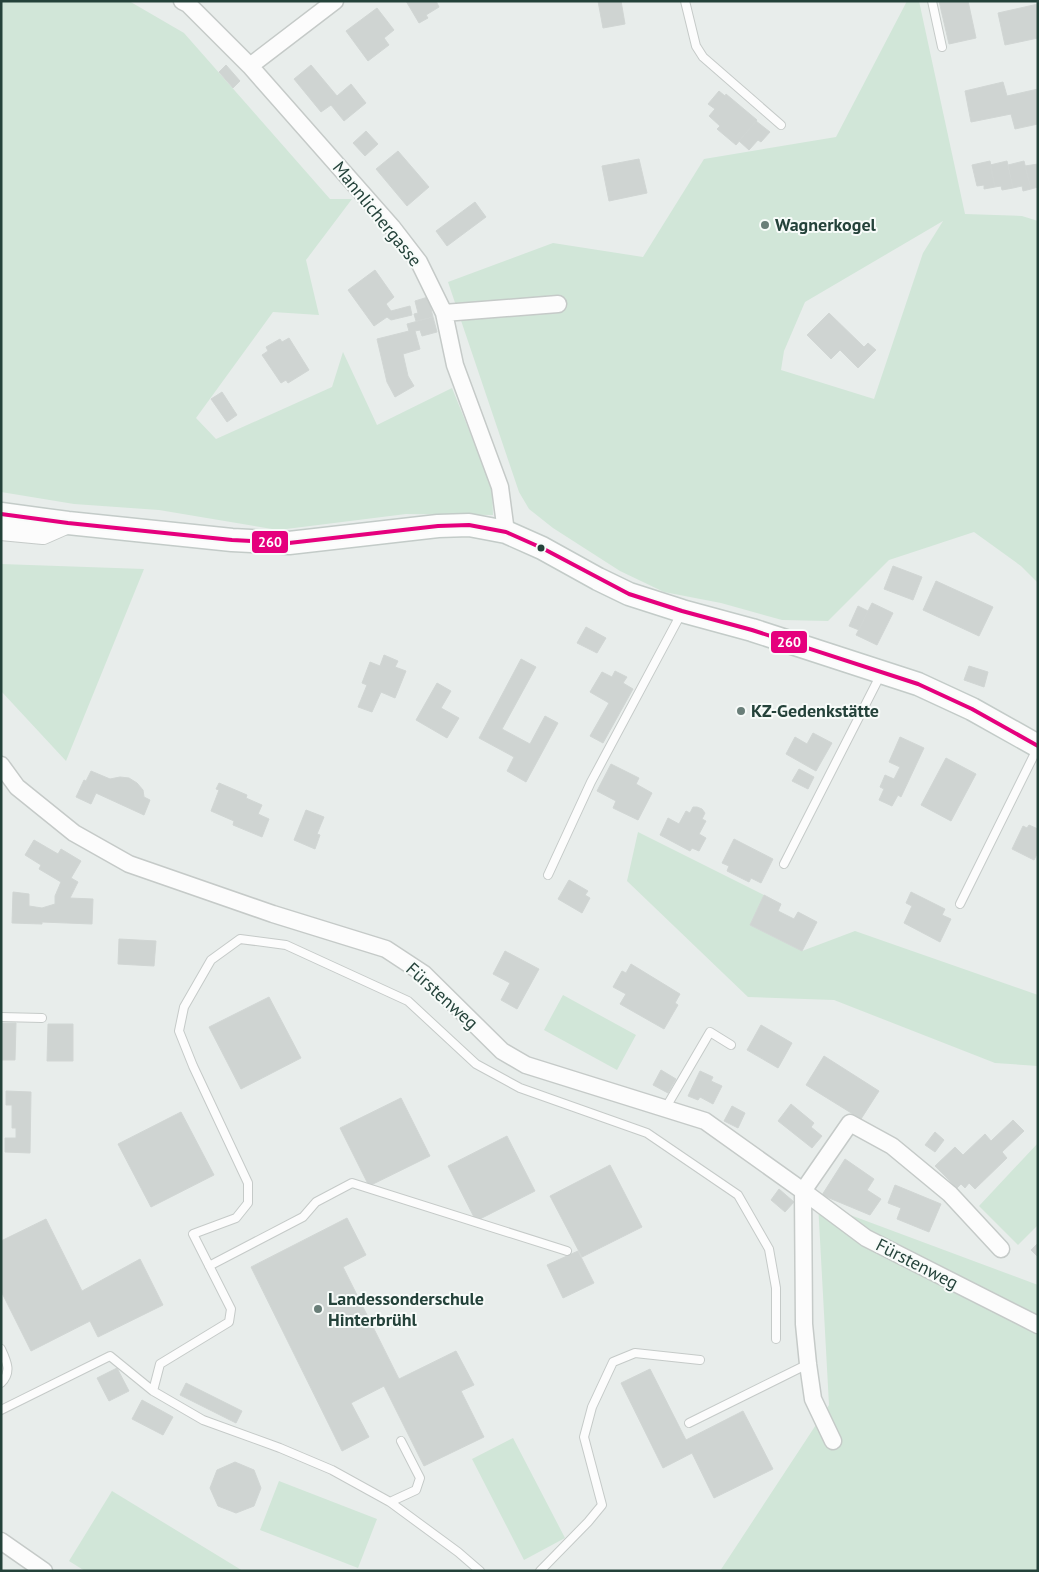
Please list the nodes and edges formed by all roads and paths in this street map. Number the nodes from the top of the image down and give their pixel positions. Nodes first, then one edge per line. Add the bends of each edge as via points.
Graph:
1 (182, 1) edge
2 (335, 1) edge
3 (685, 1) edge
4 (932, 1) edge
5 (942, 47) dead end
6 (250, 66) junction
7 (781, 125) dead end
8 (558, 304) dead end
9 (444, 313) junction
10 (1, 514) edge
11 (68, 523) junction
12 (1, 530) edge
13 (506, 532) junction
14 (682, 611) junction
15 (882, 671) junction
16 (1038, 747) edge
17 (1, 765) edge
18 (784, 864) dead end
19 (548, 875) dead end
20 (960, 904) dead end
21 (1, 1017) edge
22 (42, 1018) dead end
23 (731, 1045) dead end
24 (665, 1109) junction
25 (803, 1191) junction
26 (1001, 1249) dead end
27 (567, 1251) dead end
28 (209, 1266) junction
29 (1038, 1325) edge
30 (776, 1339) dead end
31 (1, 1349) edge
32 (700, 1360) dead end
33 (808, 1364) junction
34 (1, 1383) edge
35 (153, 1391) junction
36 (1, 1410) edge
37 (689, 1423) dead end
38 (401, 1441) dead end
39 (833, 1441) dead end
40 (390, 1502) junction
41 (1, 1541) edge
42 (44, 1571) edge
43 (480, 1571) edge
44 (540, 1571) edge

1 - 6 street, Mannlichergasse
2 - 6 street
3 - 7 lane via 696,46 702,57
4 - 5 lane
6 - 9 street, Mannlichergasse via 392,227 419,262
8 - 9 street
9 - 13 street, Mannlichergasse via 455,365 500,487
10 - 11 main road
11 - 12 street via 43,534
11 - 13 main road via 289,543 438,526 469,525
13 - 14 main road via 629,594
14 - 15 main road
14 - 19 lane via 591,782
15 - 16 main road via 972,708
15 - 18 lane
16 - 20 lane
17 - 24 street, Fürstenweg via 17,787 74,833 129,864 386,949 424,974 502,1051 526,1065
21 - 22 lane
23 - 24 lane via 710,1032
24 - 25 street, Fürstenweg via 705,1121
25 - 26 street via 850,1123 892,1146 950,1194
25 - 29 street, Fürstenweg via 866,1238
25 - 33 street via 804,1324
27 - 28 lane via 352,1183 316,1202 303,1217
28 - 30 lane via 193,1234 236,1218 248,1203 248,1183 179,1032 184,1007 211,960 240,939 286,945 408,1001 476,1064 520,1088 646,1133 738,1195 769,1249 776,1288
28 - 35 lane via 230,1309 229,1322 160,1364
31 - 34 lane via 8,1365 7,1377
32 - 44 lane via 636,1353 613,1362 592,1407 584,1437 602,1505
33 - 37 lane
33 - 39 street via 813,1399
35 - 36 lane via 110,1356
35 - 40 lane via 203,1420 332,1470
38 - 40 lane via 420,1478 416,1490
40 - 43 lane
41 - 42 street

